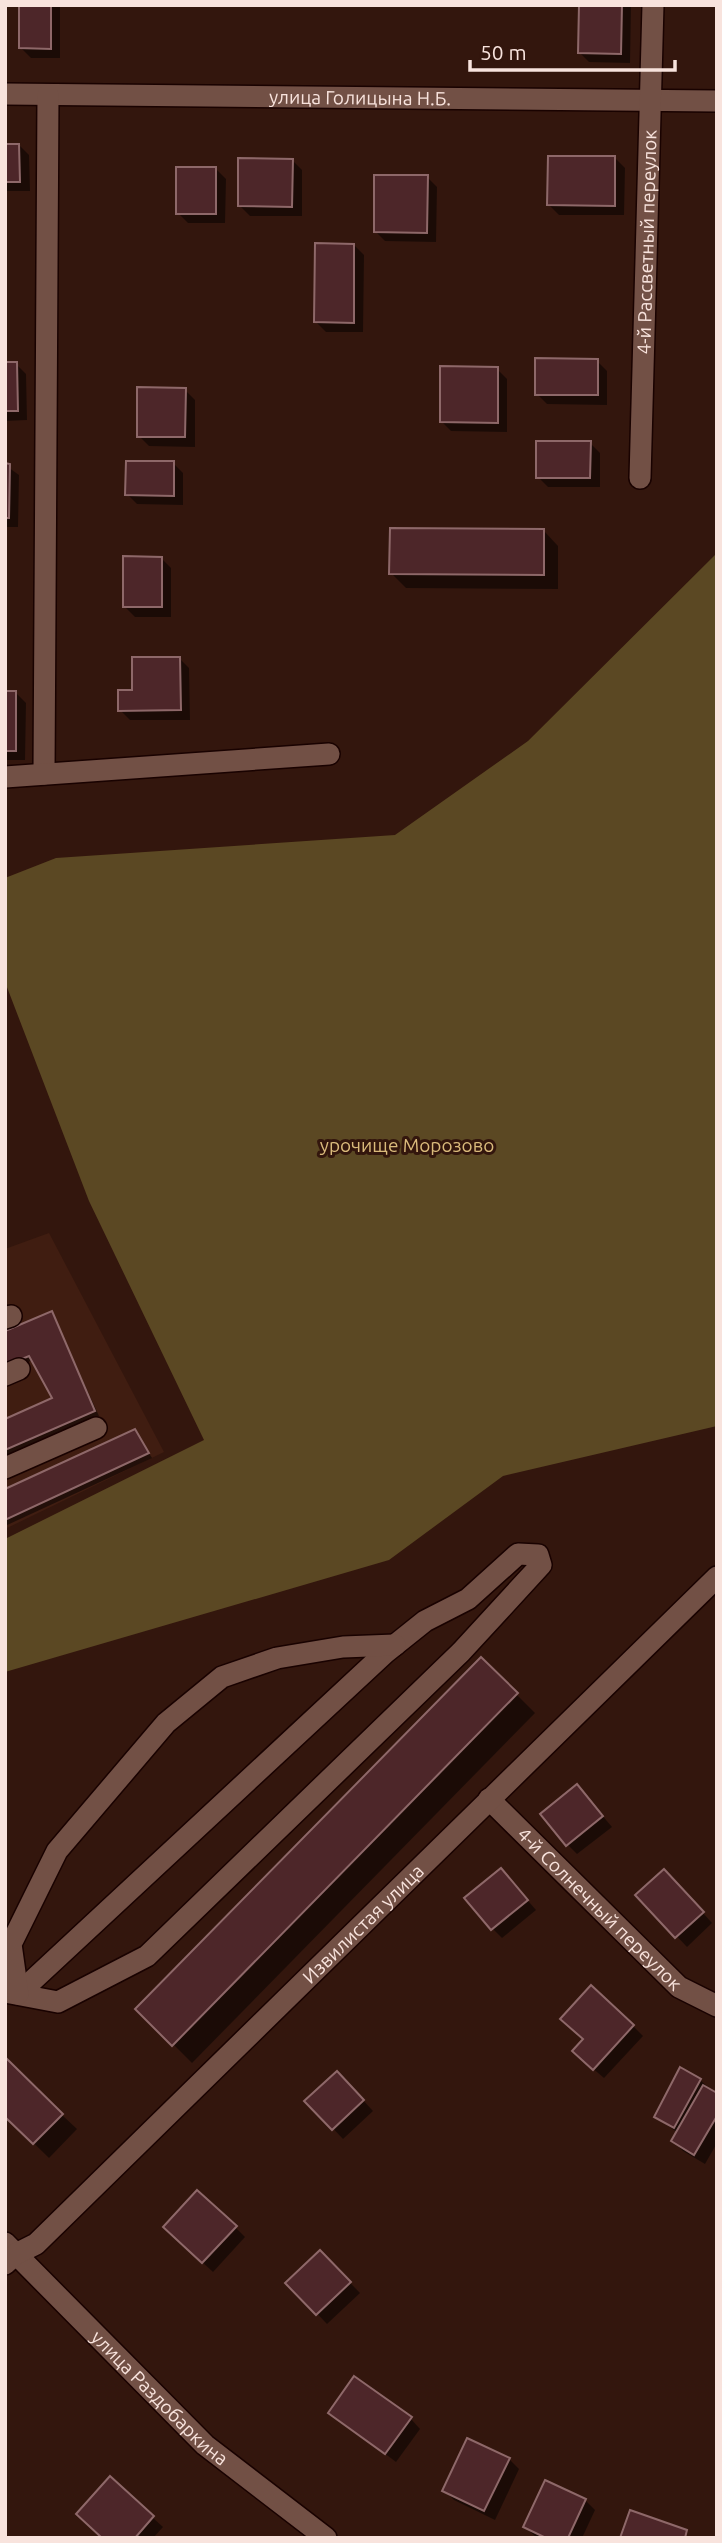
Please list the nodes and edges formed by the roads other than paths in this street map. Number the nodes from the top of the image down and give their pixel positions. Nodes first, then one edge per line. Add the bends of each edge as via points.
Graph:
1 (653, 5) edge
2 (5, 94) edge
3 (48, 95) junction
4 (648, 101) junction
5 (717, 101) edge
6 (640, 478) dead end
7 (329, 754) dead end
8 (44, 774) junction
9 (5, 777) edge
10 (96, 1428) dead end
11 (5, 1468) edge
12 (717, 1577) edge
13 (395, 1645) junction
14 (489, 1799) junction
15 (11, 1993) edge
16 (717, 2006) edge
17 (9, 2253) edge
18 (326, 2538) edge

1 - 4 street, 4-й Рассветный переулок
2 - 3 street, улица Голицына Н.Б.
3 - 4 street, улица Голицына Н.Б.
3 - 8 street
4 - 5 street, улица Голицына Н.Б.
4 - 6 street, 4-й Рассветный переулок
7 - 8 street
8 - 9 street
10 - 11 street
12 - 14 street, Извилистая улица
13 - 15 street
13 - 15 street via 343,1647 278,1658 222,1677 166,1723 57,1851 11,1944
13 - 15 street via 425,1621 468,1600 518,1554 538,1555 541,1565 461,1652 147,1956 58,2003
14 - 16 street, 4-й Солнечный переулок via 679,1987
14 - 17 street, Извилистая улица via 36,2244
17 - 18 street, улица Раздобаркина via 205,2445

